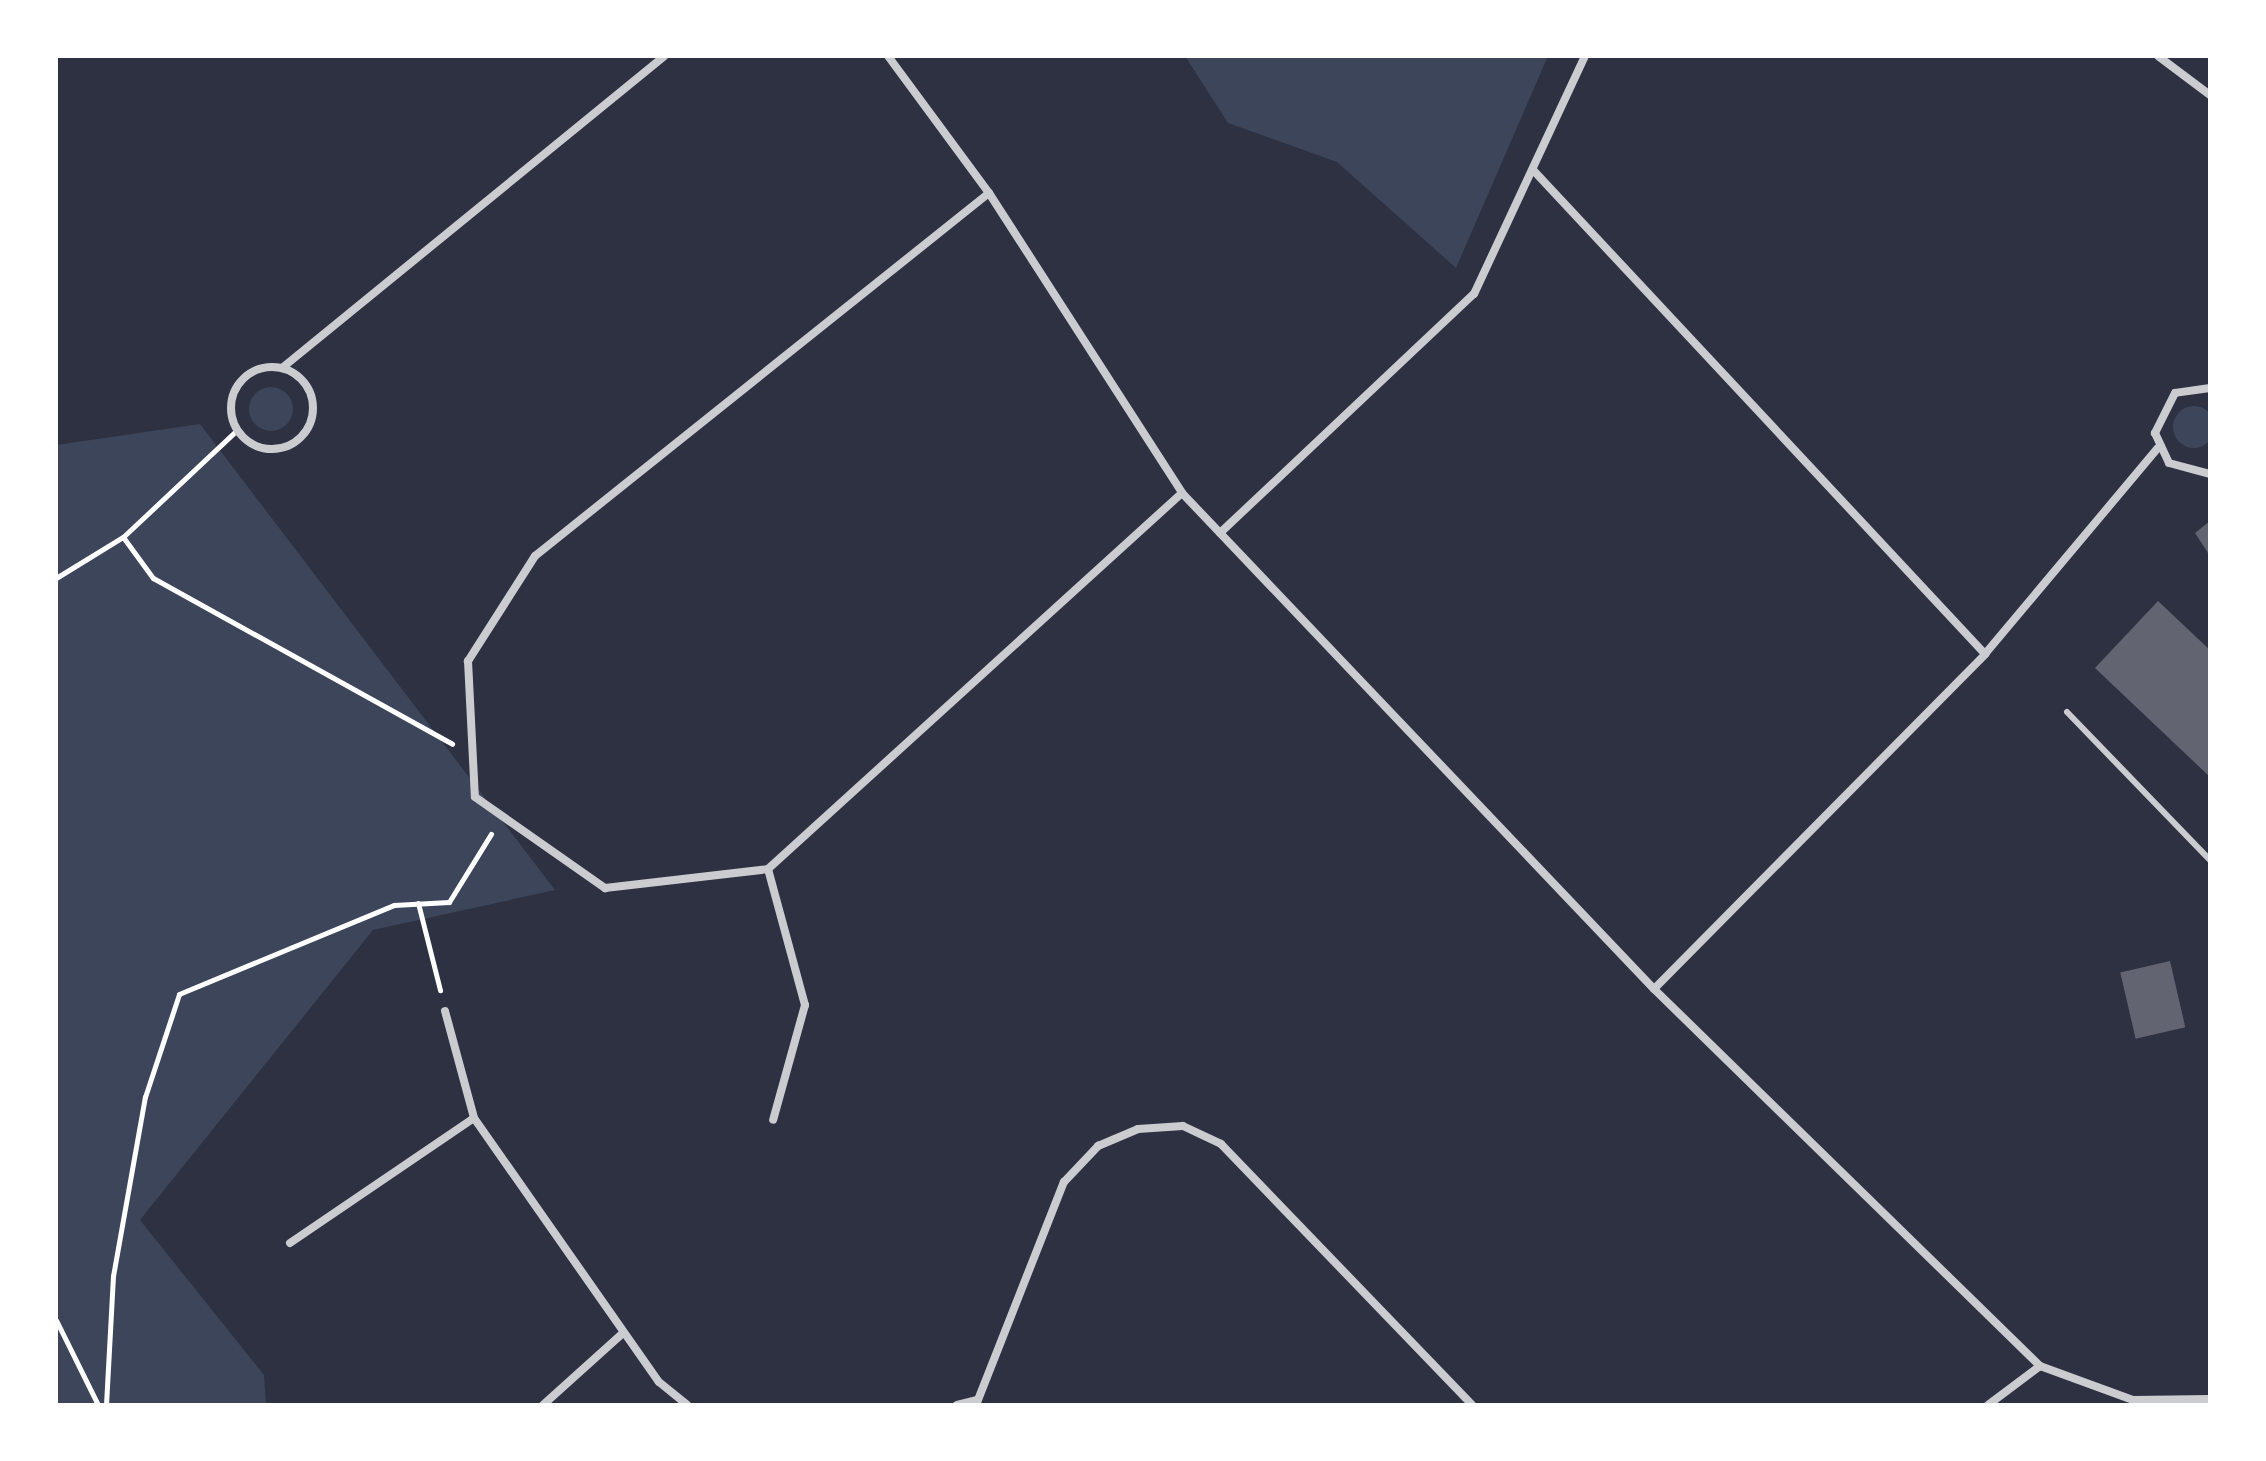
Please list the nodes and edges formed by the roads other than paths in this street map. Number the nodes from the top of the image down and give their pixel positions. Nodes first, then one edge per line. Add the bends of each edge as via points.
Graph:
1 (664, 56) edge
2 (888, 56) edge
3 (1585, 56) edge
4 (2158, 56) edge
5 (2210, 95) edge
6 (1534, 171) junction
7 (989, 193) junction
8 (282, 368) junction
9 (2210, 388) edge
10 (2158, 448) junction
11 (2210, 474) edge
12 (1182, 493) junction
13 (1220, 533) junction
14 (1985, 654) junction
15 (2067, 712) dead end
16 (2210, 860) edge
17 (768, 869) junction
18 (1654, 989) junction
19 (445, 1011) road end
20 (474, 1118) junction
21 (773, 1120) dead end
22 (290, 1243) dead end
23 (623, 1333) junction
24 (2040, 1366) junction
25 (2210, 1399) edge
26 (976, 1402) edge
27 (543, 1405) edge
28 (687, 1405) edge
29 (957, 1405) edge
30 (1472, 1405) edge
31 (1988, 1405) edge

1 - 8 street
2 - 7 street
3 - 6 street
4 - 5 street
6 - 13 street via 1474,294
6 - 14 street
7 - 12 street
7 - 17 street via 535,556 468,661 475,797 605,888
8 - 8 street via 312,397 309,428 270,450 236,431 230,402 240,381
9 - 10 street via 2188,387 2164,404 2156,418
10 - 11 street via 2182,472
10 - 14 street
12 - 13 street
12 - 17 street
13 - 18 street
14 - 18 street
15 - 16 lane
17 - 21 street via 805,1005
18 - 24 street
19 - 20 street
20 - 22 street
20 - 23 street
23 - 27 street
23 - 28 street via 659,1382
24 - 25 street via 2133,1400
24 - 31 street
26 - 29 street
26 - 30 street via 1064,1182 1098,1146 1138,1129 1183,1126 1221,1144

